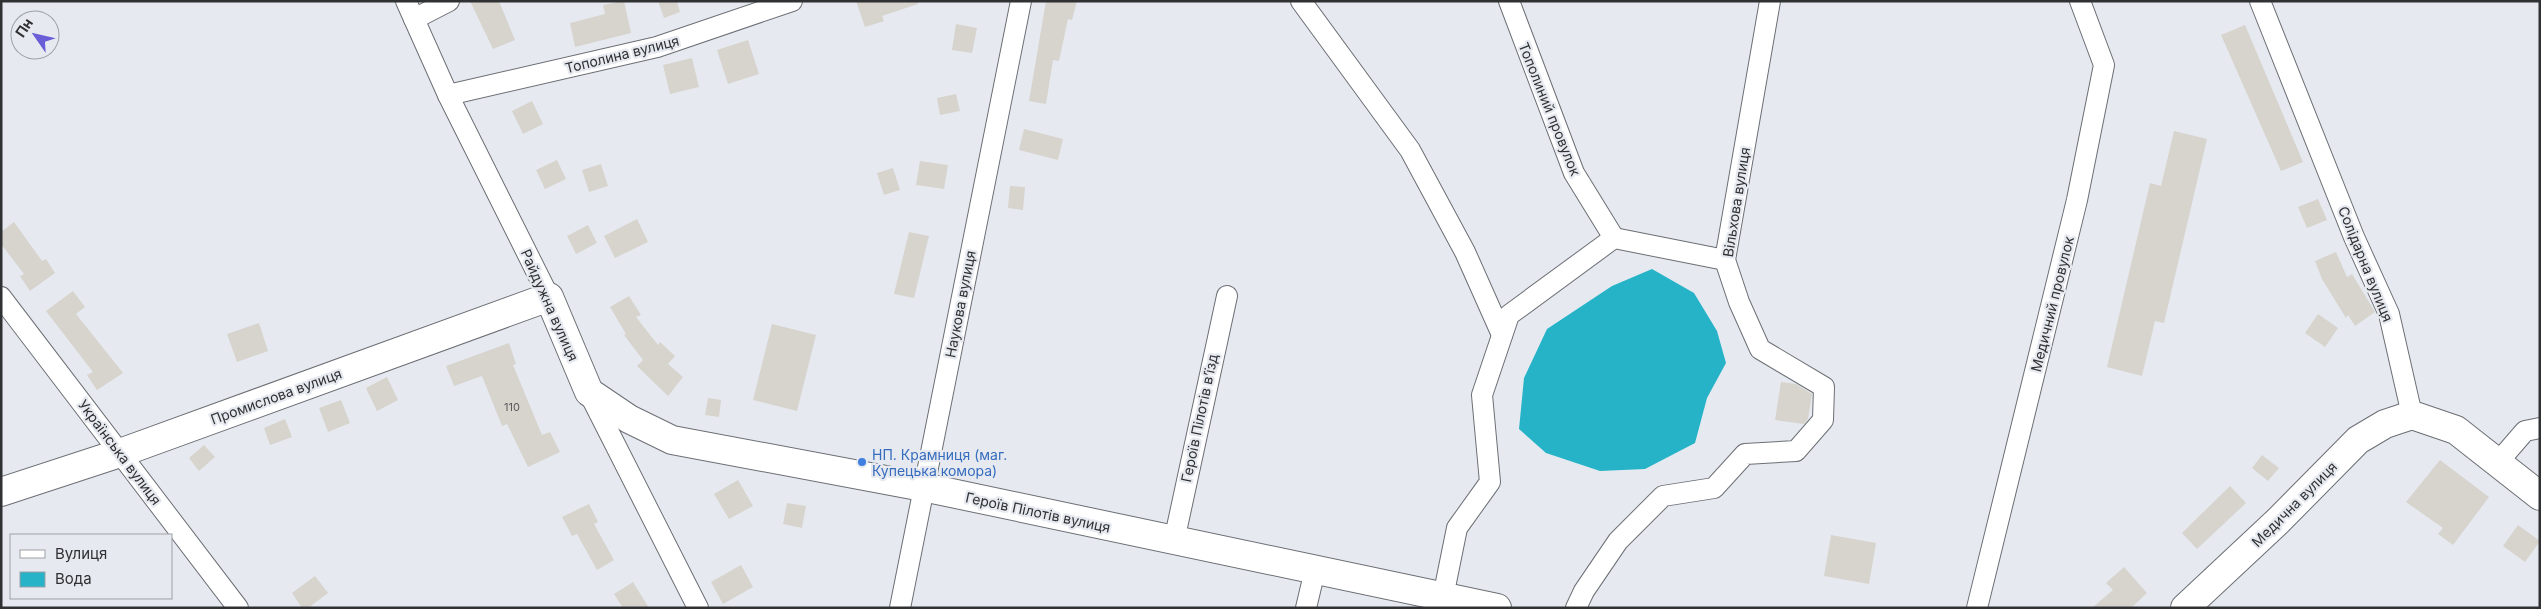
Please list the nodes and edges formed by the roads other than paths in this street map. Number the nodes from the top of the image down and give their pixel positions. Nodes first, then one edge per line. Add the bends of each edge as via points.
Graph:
1 (449, 1) edge
2 (792, 1) edge
3 (1021, 1) edge
4 (1301, 1) edge
5 (1509, 1) edge
6 (1770, 1) edge
7 (2080, 1) edge
8 (2260, 1) edge
9 (410, 10) edge
10 (448, 96) junction
11 (1614, 238) junction
12 (1725, 260) junction
13 (1227, 296) dead end
14 (1, 297) edge
15 (549, 297) junction
16 (1502, 335) junction
17 (589, 392) junction
18 (2412, 416) junction
19 (2540, 428) edge
20 (120, 453) junction
21 (2499, 461) junction
22 (923, 487) junction
23 (1, 492) edge
24 (2540, 496) edge
25 (1174, 542) junction
26 (1315, 570) junction
27 (1443, 597) junction
28 (238, 608) edge
29 (698, 608) edge
30 (900, 608) edge
31 (1306, 608) edge
32 (1497, 608) edge
33 (1576, 608) edge
34 (1978, 608) edge
35 (2185, 608) edge

1 - 9 street
2 - 10 street, Тополина вулиця via 657,47
3 - 22 street, Наукова вулиця
4 - 16 street via 1410,150 1465,252
5 - 11 street, Тополиний провулок via 1574,173
6 - 12 street, Вільхова вулиця
7 - 34 street, Медичний провулок via 2104,65 2077,200
8 - 18 street, Солідарна вулиця via 2354,237 2389,314
9 - 10 street, Райдужна вулиця
10 - 15 street, Райдужна вулиця
11 - 12 street
11 - 16 street via 1509,315
12 - 33 street, Вільхова вулиця via 1760,349 1824,387 1823,420 1796,451 1745,454 1714,488 1664,496 1618,541
13 - 25 street, Героїв Пілотів в’їзд
14 - 20 street, Українська вулиця
15 - 17 street, Райдужна вулиця
15 - 20 street, Промислова вулиця
16 - 27 street via 1482,395 1490,482 1457,528
17 - 22 street, Героїв Пілотів вулиця via 629,419 672,440
17 - 29 street, Райдужна вулиця
18 - 21 street via 2456,430
18 - 35 street, Медична вулиця via 2385,424 2358,440
19 - 21 street via 2525,431
20 - 23 street, Промислова вулиця
20 - 28 street, Українська вулиця
21 - 24 street
22 - 25 street, Героїв Пілотів вулиця
22 - 30 street, Наукова вулиця
25 - 26 street, Героїв Пілотів вулиця
26 - 27 street, Героїв Пілотів вулиця
26 - 31 street
27 - 32 street, Героїв Пілотів вулиця

